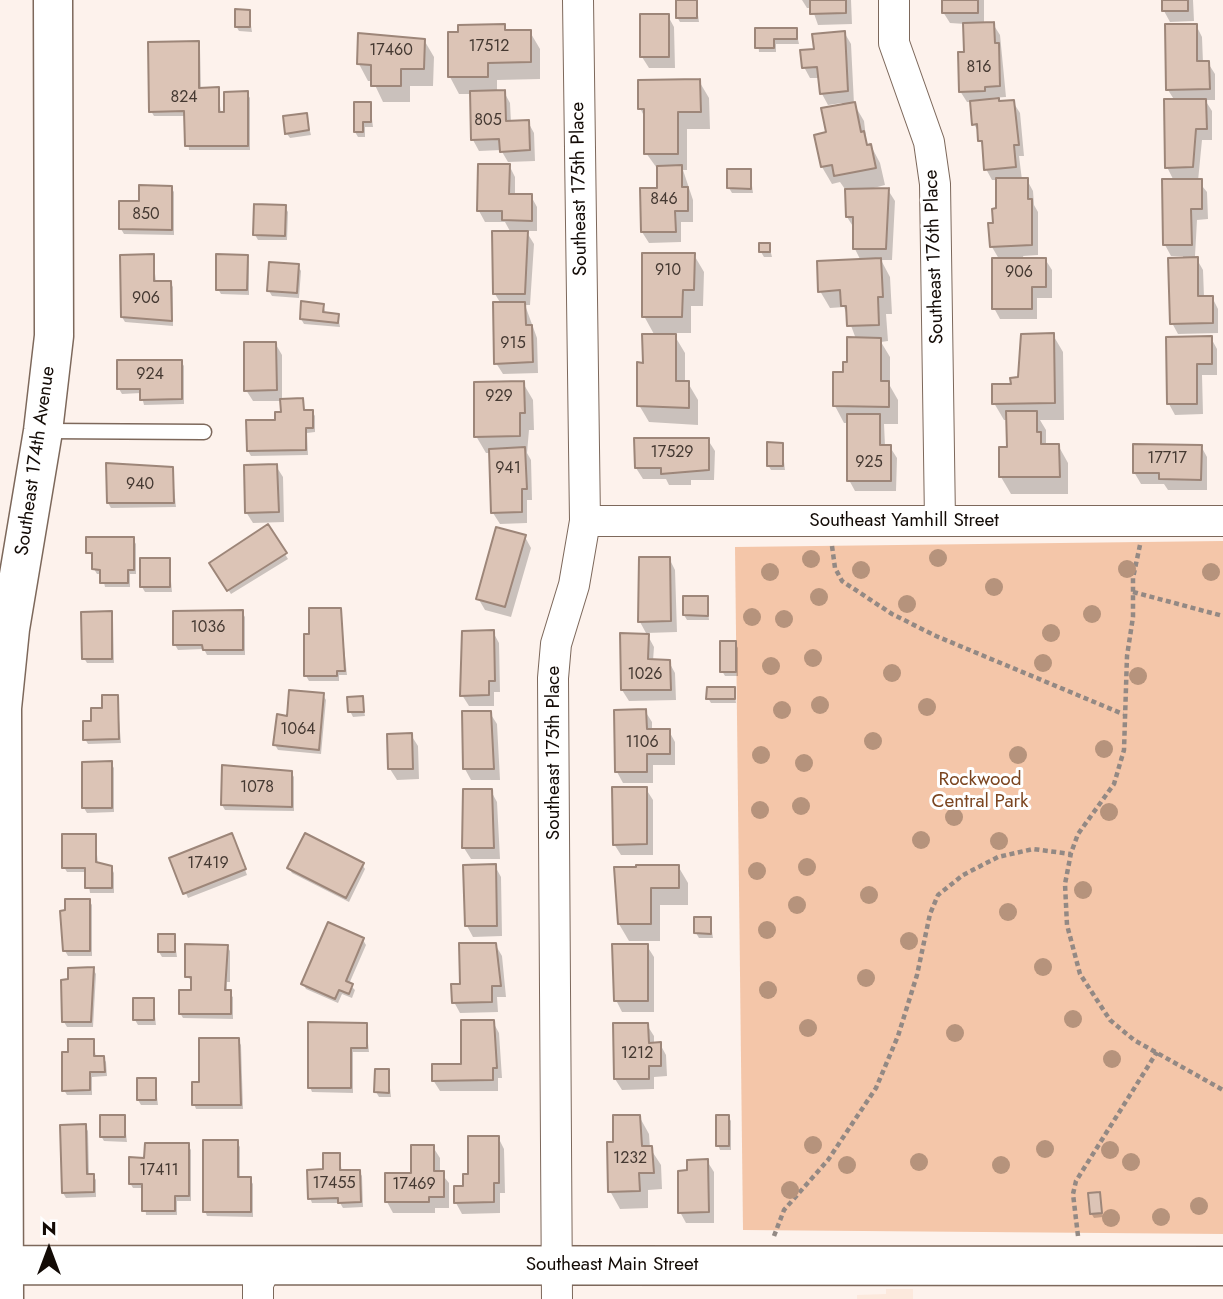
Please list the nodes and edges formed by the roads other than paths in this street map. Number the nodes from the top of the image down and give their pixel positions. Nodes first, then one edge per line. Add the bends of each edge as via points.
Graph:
1 (53, 0) edge
2 (578, 0) edge
3 (894, 0) edge
4 (43, 431) junction
5 (204, 432) dead end
6 (585, 521) junction
7 (940, 521) junction
8 (1223, 521) edge
9 (1223, 1266) edge
10 (3, 1276) edge
11 (263, 1282) edge
12 (557, 1282) edge

1 - 4 street, Southeast 174th Avenue via 54,336
2 - 6 street, Southeast 175th Place
3 - 7 street, Southeast 176th Place via 894,43 929,142 936,184
4 - 5 lane
4 - 10 street, Southeast 174th Avenue via 15,593 2,708
6 - 7 street, Southeast Yamhill Street
6 - 12 street, Southeast 175th Place via 552,678
7 - 8 street, Southeast Yamhill Street
9 - 12 street, Southeast Main Street via 773,1265
10 - 11 street, Southeast Main Street
11 - 12 street, Southeast Main Street

